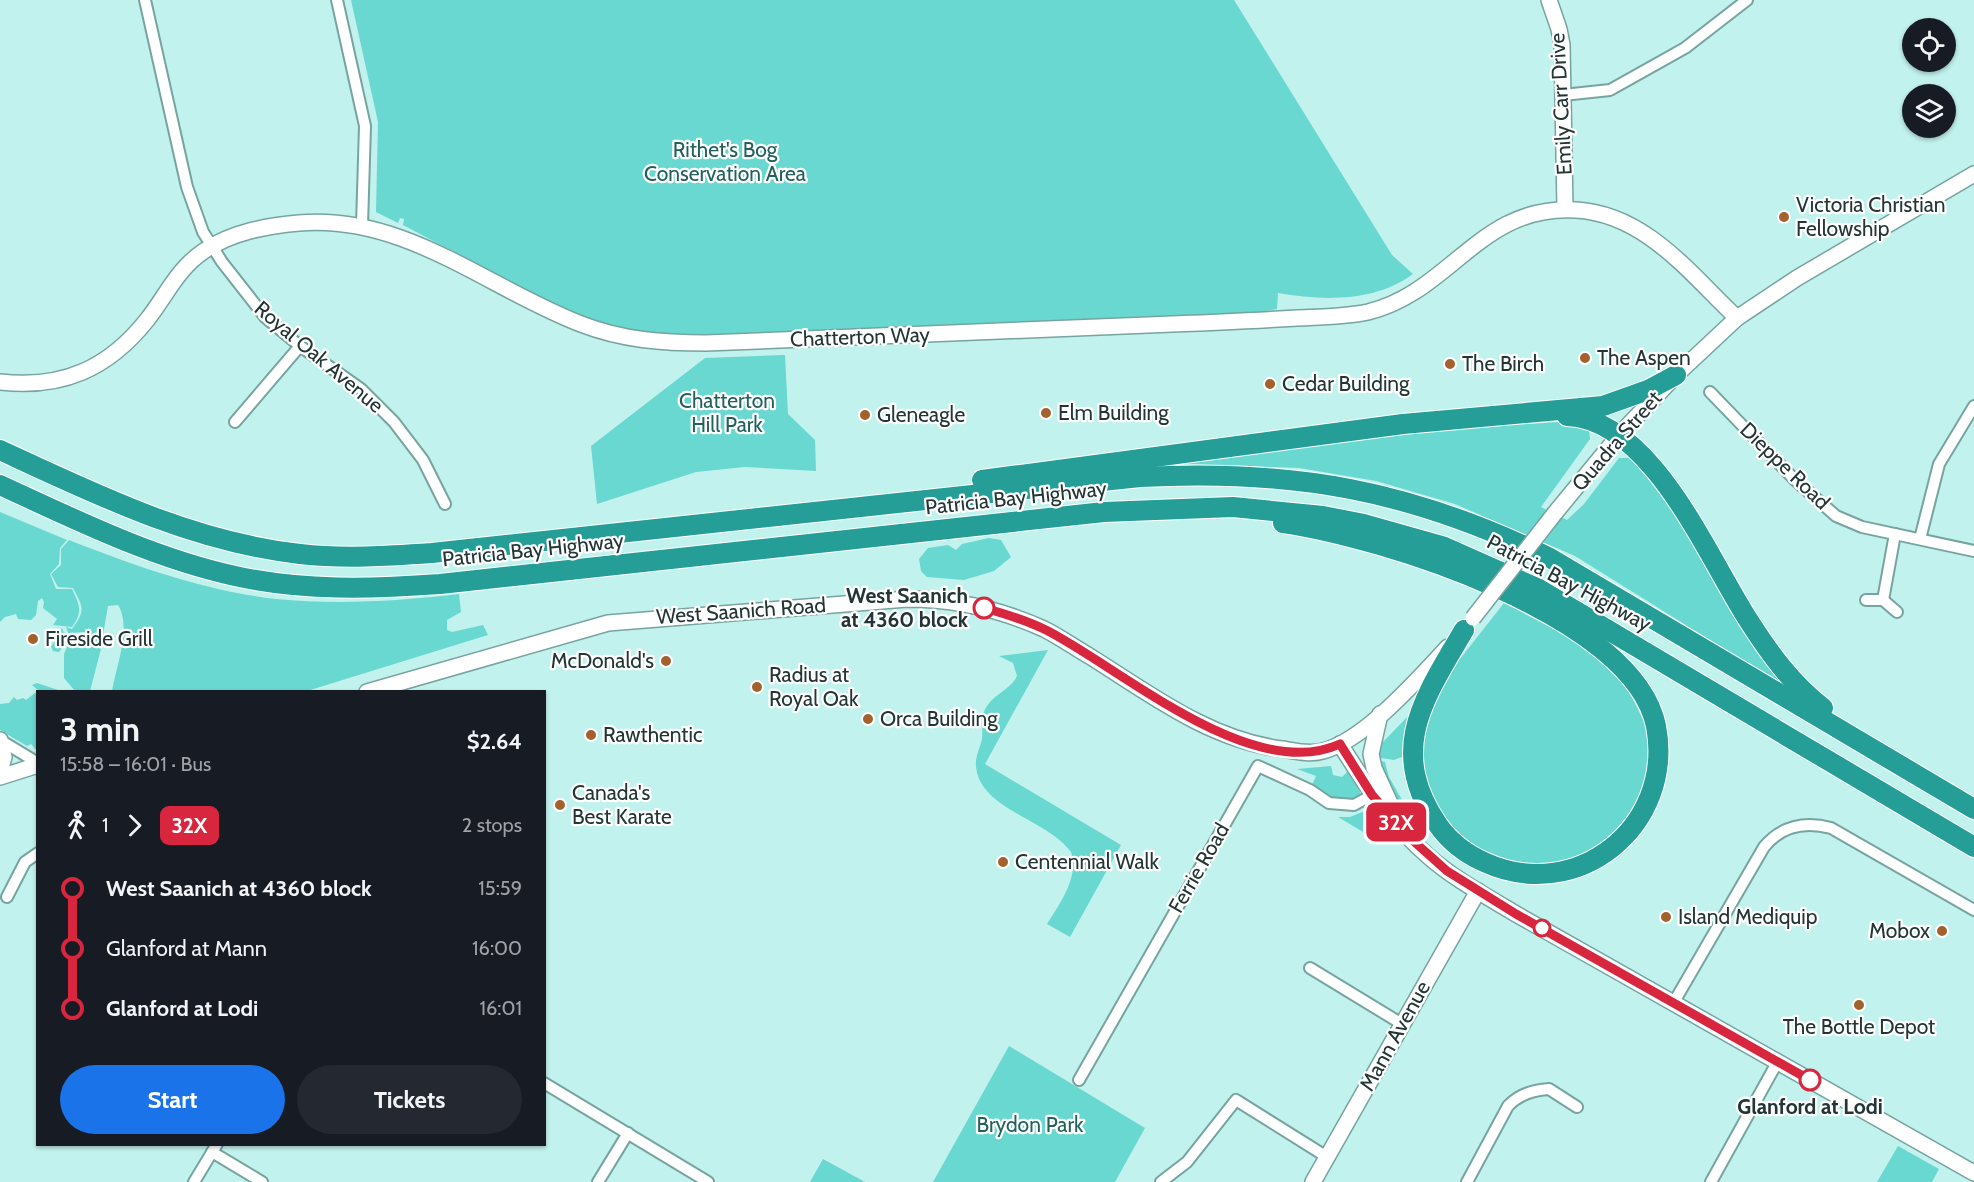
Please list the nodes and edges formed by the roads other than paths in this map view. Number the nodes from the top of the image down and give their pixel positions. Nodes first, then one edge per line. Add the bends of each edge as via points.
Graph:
1 (145, 0) edge
2 (337, 0) edge
3 (1549, 0) edge
4 (1747, 0) edge
5 (1563, 95) junction
6 (1974, 174) edge
7 (1565, 209) junction
8 (362, 225) junction
9 (212, 246) junction
10 (1737, 318) junction
11 (300, 346) junction
12 (1676, 375) junction
13 (0, 382) edge
14 (1710, 392) dead end
15 (1973, 408) edge
16 (1513, 415) junction
17 (235, 423) dead end
18 (1620, 434) junction
19 (0, 439) edge
20 (0, 450) edge
21 (0, 485) edge
22 (0, 499) edge
23 (445, 504) dead end
24 (1104, 512) junction
25 (140, 513) junction
26 (678, 527) junction
27 (1895, 534) junction
28 (1920, 539) junction
29 (1974, 551) edge
30 (303, 586) junction
31 (1866, 600) dead end
32 (1883, 600) junction
33 (1897, 612) dead end
34 (1469, 624) junction
35 (374, 690) edge
36 (1380, 714) junction
37 (0, 740) edge
38 (1340, 744) junction
39 (36, 763) edge
40 (36, 765) edge
41 (0, 774) edge
42 (1372, 795) junction
43 (1974, 800) edge
44 (1974, 809) edge
45 (1400, 827) junction
46 (1974, 847) edge
47 (36, 854) edge
48 (1478, 891) junction
49 (7, 897) dead end
50 (1974, 910) edge
51 (1310, 968) dead end
52 (1674, 1002) junction
53 (1402, 1023) junction
54 (1778, 1061) junction
55 (1079, 1080) dead end
56 (546, 1084) edge
57 (1577, 1107) dead end
58 (627, 1133) junction
59 (214, 1148) edge
60 (1327, 1157) junction
61 (1974, 1173) edge
62 (194, 1182) edge
63 (262, 1182) edge
64 (598, 1182) edge
65 (708, 1182) edge
66 (1161, 1182) edge
67 (1313, 1182) edge
68 (1467, 1182) edge
69 (1711, 1182) edge

1 - 9 street, Royal Oak Avenue via 190,198
2 - 8 street via 365,126
3 - 5 main road, Emily Carr Drive via 1560,35
4 - 5 street via 1685,48 1610,90
5 - 7 main road, Emily Carr Drive
6 - 10 main road, Quadra Street via 1797,278
7 - 8 main road, Chatterton Way via 1505,224 1404,298 1368,312 706,343 644,340 583,325 430,249
7 - 10 main road, Chatterton Way via 1599,213 1638,228
8 - 9 main road, Chatterton Way via 321,222 272,226
9 - 11 street, Royal Oak Avenue via 265,317
9 - 13 main road, Chatterton Way via 171,282 147,320 110,358 62,379 25,385
10 - 12 main road, Quadra Street
11 - 17 street
11 - 23 street, Royal Oak Avenue via 361,389 394,422 423,460
12 - 16 highway via 1603,406
12 - 18 main road, Quadra Street
14 - 27 street, Dieppe Road via 1836,516
15 - 28 street via 1939,464
16 - 18 highway via 1575,416
16 - 26 highway via 1403,424 717,515
18 - 34 main road, Quadra Street, bridge
18 - 43 highway via 1656,471 1748,621 1787,675 1828,712
19 - 25 highway
20 - 25 highway, Patricia Bay Highway
21 - 30 highway, Patricia Bay Highway via 170,558 234,576
22 - 30 highway via 91,538 194,574 275,591
24 - 30 highway, Patricia Bay Highway via 440,584 341,589
24 - 34 highway via 1140,517 1230,517 1333,532 1435,562 1507,593 1577,631 1623,666 1638,684 1655,724 1658,744 1658,767 1646,806 1626,836 1597,859 1563,872 1541,874 1496,868 1456,846 1430,813 1415,772 1413,746 1417,721 1424,699
24 - 46 highway, Patricia Bay Highway via 1198,507 1284,510 1364,524 1442,546 1539,589 1594,619
25 - 26 highway, Patricia Bay Highway via 229,542 345,557 432,553
26 - 44 highway, Patricia Bay Highway via 1140,477 1275,477 1354,489 1462,519 1550,558
27 - 28 street, Dieppe Road
27 - 32 street
28 - 29 street, Dieppe Road
31 - 32 street
32 - 33 street
34 - 36 main road, Quadra Street via 1405,693
35 - 38 main road, West Saanich Road via 614,621 907,599 950,600 1014,616 1045,629 1186,717 1225,736 1303,752 1322,752
36 - 38 main road, Quadra Street
36 - 45 main road via 1371,755
37 - 39 street
37 - 41 main road via 4,757
38 - 42 main road
40 - 41 main road
42 - 45 main road
42 - 55 street, Ferrie Road via 1354,805 1329,803 1258,766
45 - 48 main road via 1427,855
47 - 49 street via 25,862
48 - 52 main road
48 - 53 main road, Mann Avenue
50 - 52 street via 1831,828 1810,824 1790,828 1771,838 1764,847
51 - 53 street
52 - 54 main road
53 - 60 main road, Mann Avenue
54 - 61 main road
54 - 69 street
56 - 58 street
57 - 68 street via 1549,1089 1515,1099
58 - 64 street
58 - 65 street
59 - 62 street
59 - 63 street
60 - 66 street via 1236,1100 1187,1162
60 - 67 main road, Mann Avenue

